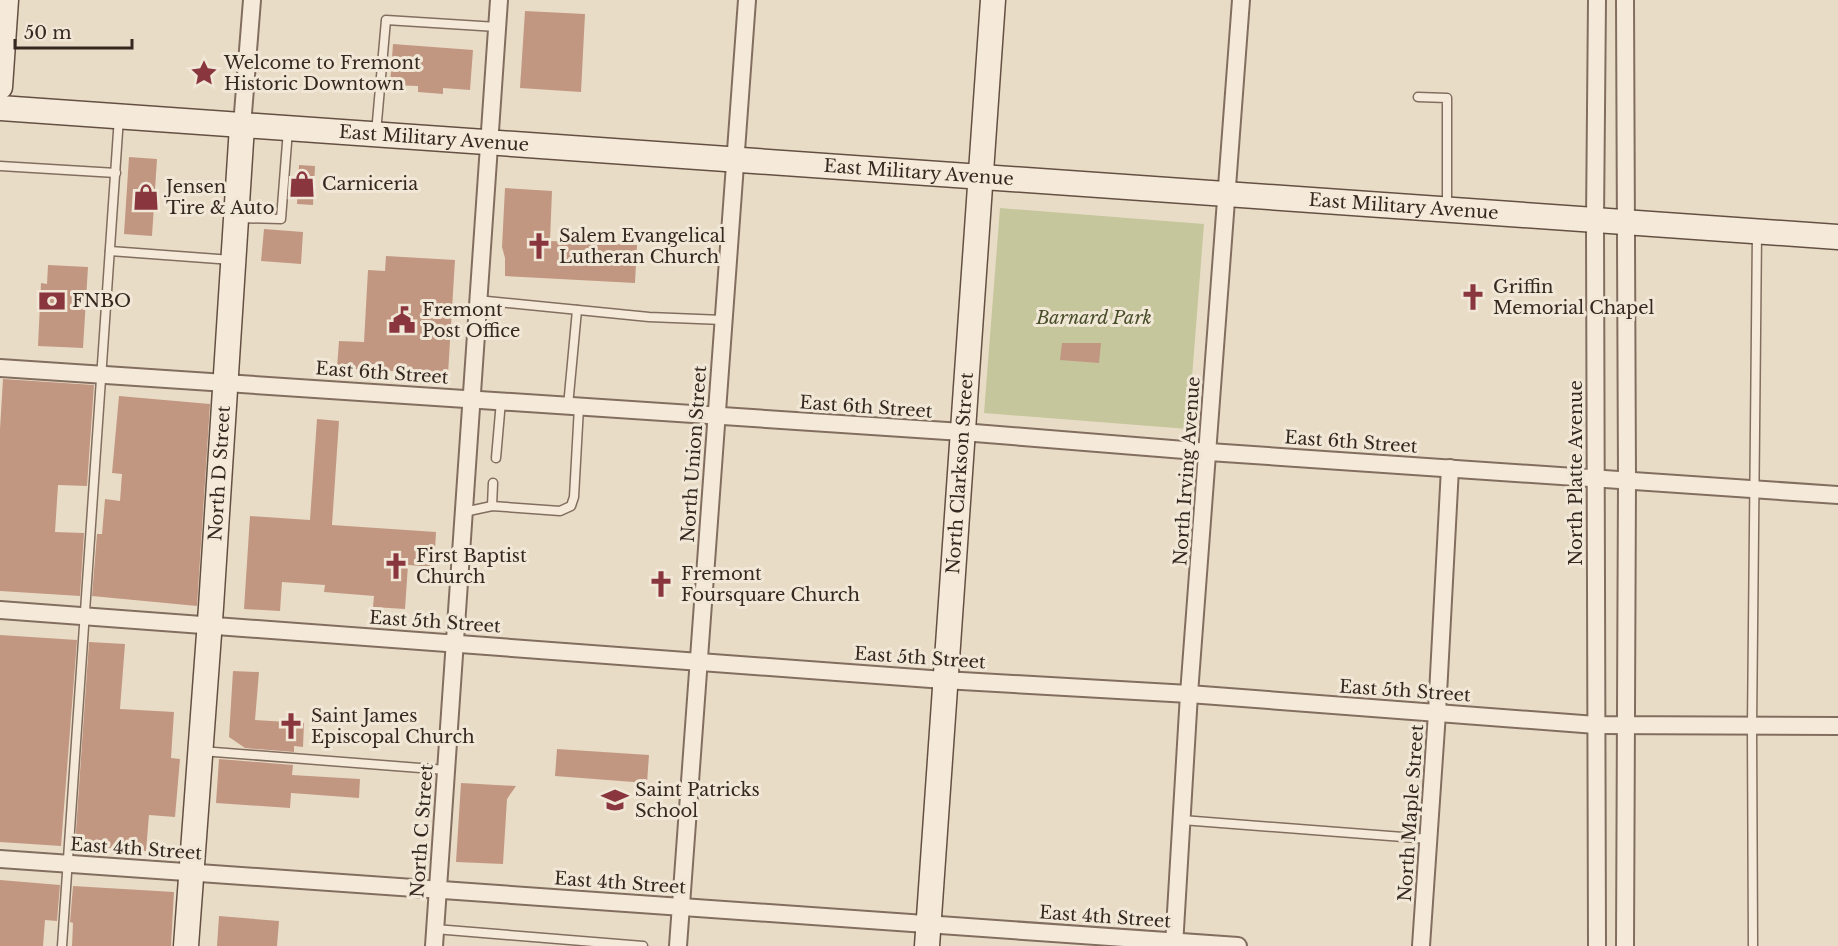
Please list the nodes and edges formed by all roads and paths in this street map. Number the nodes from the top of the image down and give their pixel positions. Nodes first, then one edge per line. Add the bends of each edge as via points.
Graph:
1 (6, 0) edge
2 (252, 0) edge
3 (499, 0) edge
4 (747, 0) edge
5 (993, 0) edge
6 (1241, 0) edge
7 (1597, 0) edge
8 (1625, 0) edge
9 (496, 27) junction
10 (2, 41) edge
11 (0, 87) edge
12 (1418, 97) dead end
13 (0, 108) edge
14 (120, 117) junction
15 (242, 126) junction
16 (288, 129) junction
17 (376, 135) junction
18 (488, 142) junction
19 (734, 160) junction
20 (0, 166) edge
21 (116, 173) junction
22 (980, 176) junction
23 (1226, 194) junction
24 (1447, 210) junction
25 (236, 218) junction
26 (1595, 221) junction
27 (1625, 222) junction
28 (1757, 232) junction
29 (1838, 237) edge
30 (110, 251) junction
31 (233, 260) junction
32 (477, 300) junction
33 (577, 310) junction
34 (723, 320) junction
35 (0, 368) edge
36 (102, 374) junction
37 (225, 382) junction
38 (471, 399) junction
39 (501, 401) junction
40 (574, 406) junction
41 (717, 417) junction
42 (962, 432) junction
43 (1209, 452) junction
44 (496, 458) dead end
45 (1450, 468) junction
46 (1596, 478) junction
47 (1628, 480) junction
48 (493, 483) dead end
49 (1754, 489) junction
50 (1838, 495) edge
51 (492, 506) junction
52 (464, 512) junction
53 (0, 610) edge
54 (83, 616) junction
55 (209, 626) junction
56 (455, 643) junction
57 (699, 662) junction
58 (944, 680) junction
59 (1190, 694) junction
60 (1437, 713) junction
61 (1596, 725) junction
62 (1627, 726) junction
63 (1838, 726) edge
64 (1752, 727) junction
65 (199, 751) junction
66 (446, 770) junction
67 (1182, 820) junction
68 (1429, 839) junction
69 (0, 859) edge
70 (67, 864) junction
71 (190, 872) junction
72 (438, 889) junction
73 (681, 907) junction
74 (435, 928) junction
75 (927, 935) edge
76 (1174, 944) edge
77 (62, 946) edge
78 (186, 946) edge
79 (434, 946) edge
80 (643, 946) edge
81 (678, 946) edge
82 (1238, 946) edge
83 (1422, 946) edge
84 (1597, 946) edge
85 (1626, 946) edge
86 (1753, 946) edge

1 - 10 main road
2 - 15 street, North D Street
3 - 9 street, North C Street
4 - 19 street, North Union Street
5 - 22 main road, North Clarkson Street
6 - 23 street, North Irving Avenue
7 - 26 street, North Platte Avenue
8 - 27 street
9 - 17 lane via 386,20
9 - 18 street, North C Street
10 - 11 main road
12 - 24 lane via 1447,98
13 - 14 main road, East Military Avenue
14 - 15 main road, East Military Avenue
14 - 21 lane
15 - 16 main road, East Military Avenue
15 - 25 main road, North D Street
16 - 17 main road, East Military Avenue
16 - 25 lane via 281,219
17 - 18 main road, East Military Avenue
18 - 19 main road, East Military Avenue
18 - 32 street, North C Street
19 - 22 main road, East Military Avenue
19 - 34 street, North Union Street
20 - 21 lane
21 - 30 lane
22 - 23 main road, East Military Avenue
22 - 42 main road, North Clarkson Street
23 - 24 main road, East Military Avenue
23 - 43 street, North Irving Avenue
24 - 26 main road, East Military Avenue
25 - 31 main road, North D Street
26 - 27 main road, East Military Avenue
26 - 46 street, North Platte Avenue
27 - 28 main road, East Military Avenue
27 - 47 street
28 - 29 main road, East Military Avenue
28 - 49 lane
30 - 31 lane
30 - 36 lane
31 - 37 main road, North D Street
32 - 33 lane
32 - 38 street, North C Street
33 - 34 lane
33 - 40 lane
34 - 41 street, North Union Street
35 - 36 street, East 6th Street
36 - 37 street, East 6th Street
36 - 54 lane
37 - 38 street, East 6th Street
37 - 55 main road, North D Street
38 - 39 street, East 6th Street
38 - 52 street, North C Street
39 - 40 street, East 6th Street
39 - 44 lane
40 - 41 street, East 6th Street
40 - 51 lane via 571,506 549,511
41 - 42 street, East 6th Street
41 - 57 street, North Union Street
42 - 43 street, East 6th Street
42 - 58 main road, North Clarkson Street
43 - 45 street, East 6th Street
43 - 59 street, North Irving Avenue
45 - 46 street, East 6th Street
45 - 60 street, North Maple Street
46 - 47 street, East 6th Street
46 - 61 street, North Platte Avenue
47 - 49 street, East 6th Street
47 - 62 street
48 - 51 lane
49 - 50 street, East 6th Street
49 - 64 lane
51 - 52 lane
52 - 56 street, North C Street
53 - 54 street, East 5th Street
54 - 55 street, East 5th Street
54 - 70 lane
55 - 56 street, East 5th Street
55 - 65 main road, North D Street
56 - 57 street, East 5th Street
56 - 66 street, North C Street
57 - 58 street, East 5th Street
57 - 73 street, North Union Street
58 - 59 street, East 5th Street
58 - 75 main road, North Clarkson Street
59 - 60 street, East 5th Street
59 - 67 street, North Irving Avenue
60 - 61 street, East 5th Street
60 - 68 street, North Maple Street
61 - 62 street, East 5th Street
61 - 84 street, North Platte Avenue
62 - 64 street, East 5th Street
62 - 85 street
63 - 64 street, East 5th Street
64 - 86 lane
65 - 66 lane
65 - 71 main road, North D Street
66 - 72 street, North C Street
67 - 68 lane
67 - 76 street, North Irving Avenue
68 - 83 street, North Maple Street
69 - 70 street, East 4th Street
70 - 71 street, East 4th Street
70 - 77 lane
71 - 72 street, East 4th Street
71 - 78 main road, North D Street
72 - 73 street, East 4th Street
72 - 74 street, North C Street
73 - 75 street, East 4th Street
73 - 81 street, North Union Street
74 - 79 street, North C Street
74 - 80 lane
75 - 76 street, East 4th Street
76 - 82 street, East 4th Street

